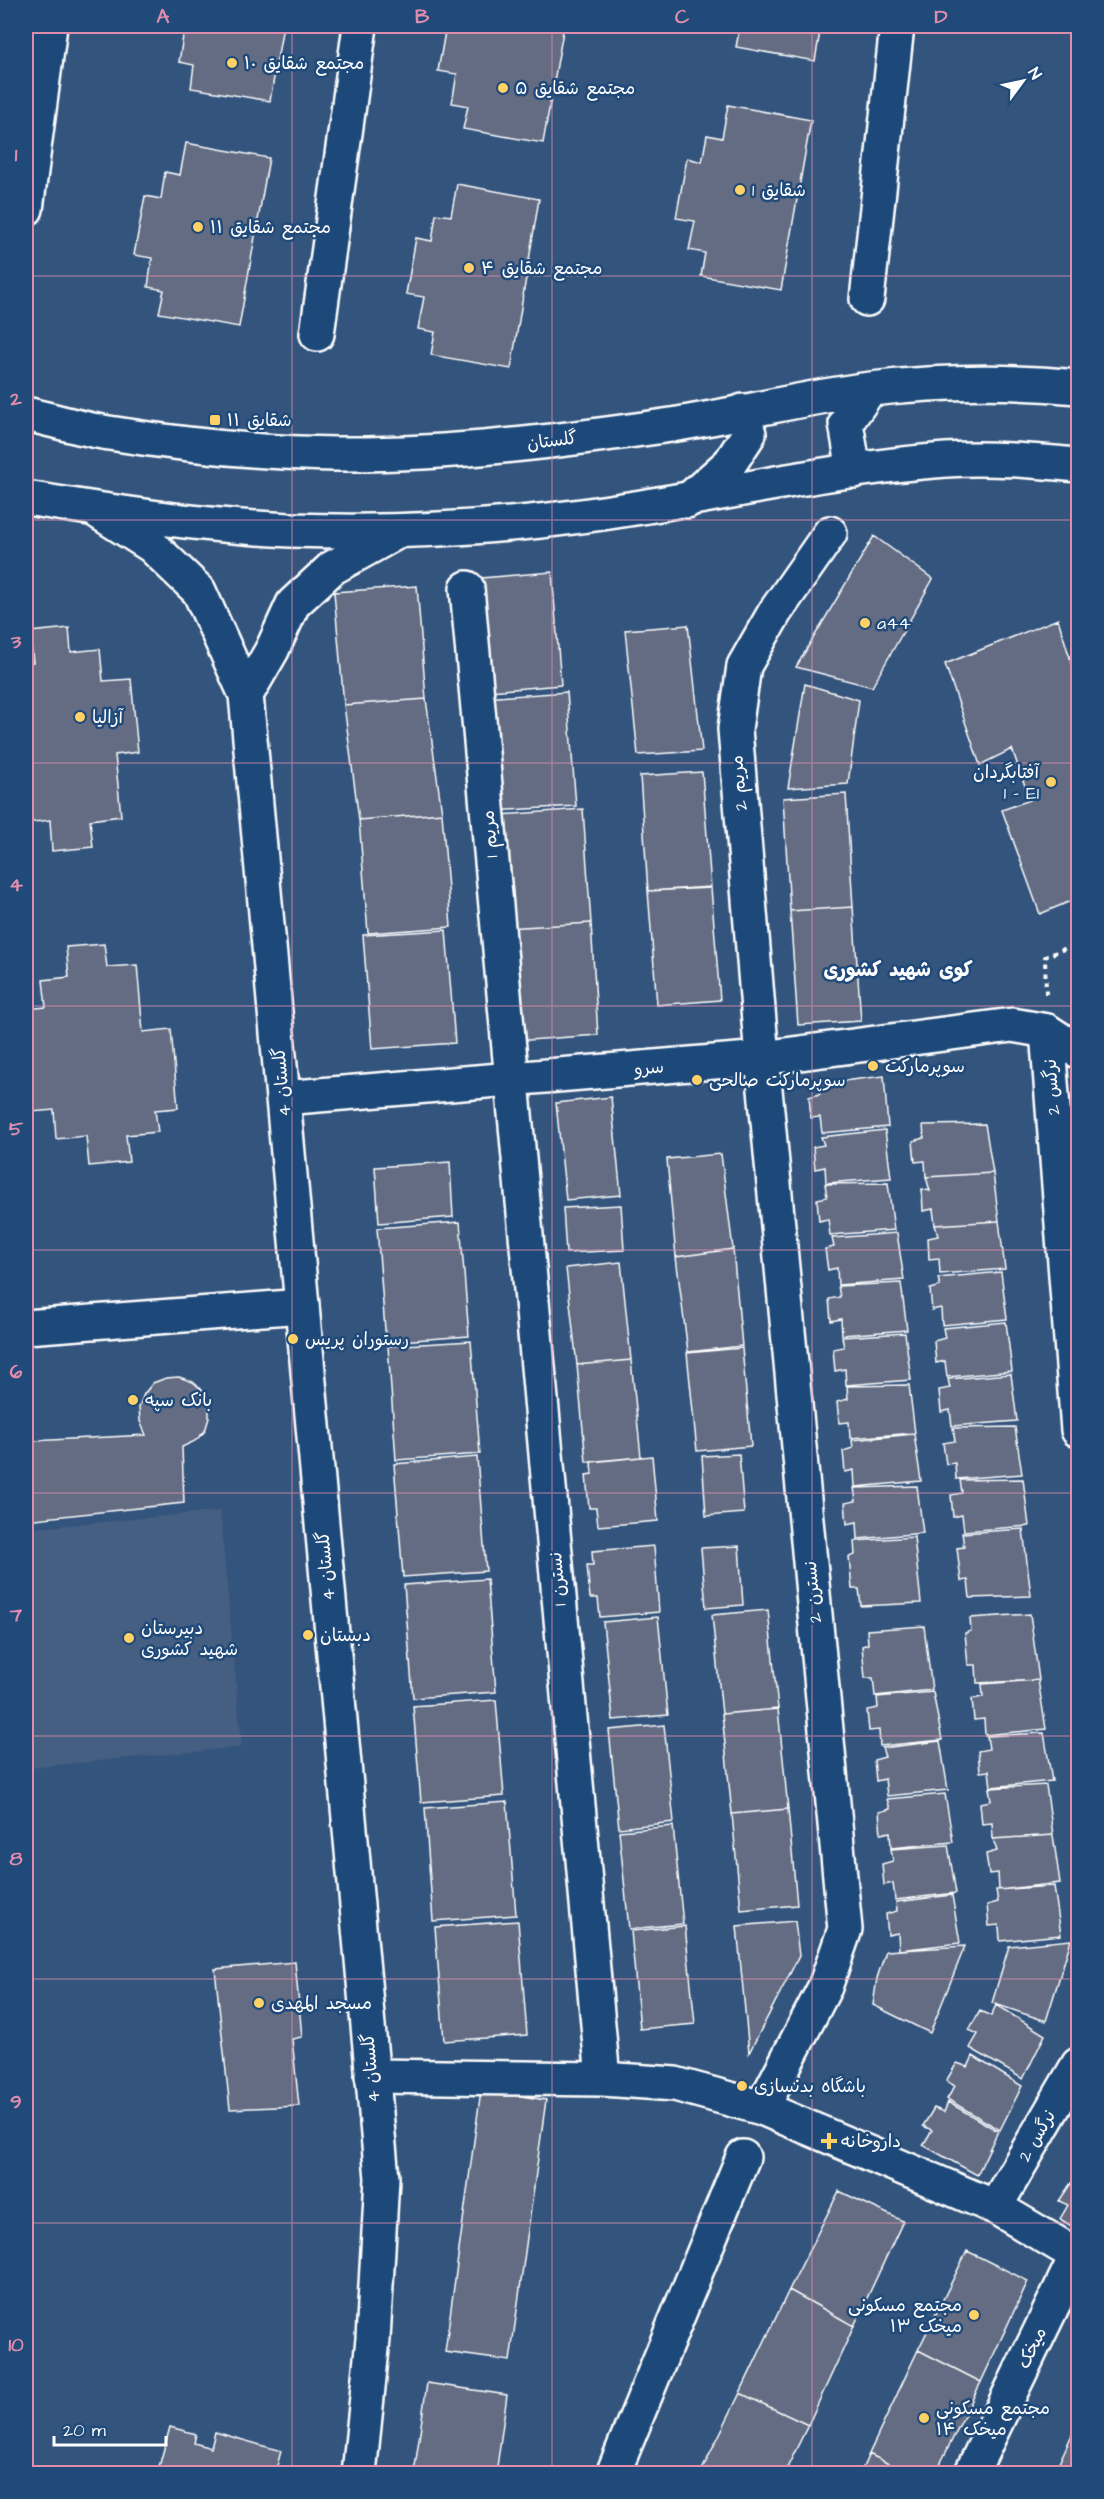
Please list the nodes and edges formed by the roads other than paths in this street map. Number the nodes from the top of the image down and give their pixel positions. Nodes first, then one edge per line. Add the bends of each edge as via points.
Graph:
1 (50, 26) edge
2 (360, 26) edge
3 (897, 26) edge
4 (26, 209) edge
5 (867, 299) dead end
6 (317, 334) dead end
7 (1078, 387) edge
8 (869, 390) junction
9 (743, 411) junction
10 (26, 414) edge
11 (1078, 465) edge
12 (854, 471) junction
13 (26, 498) edge
14 (687, 501) junction
15 (94, 509) junction
16 (399, 530) junction
17 (830, 533) dead end
18 (467, 588) dead end
19 (246, 695) junction
20 (1047, 1030) junction
21 (1078, 1051) edge
22 (762, 1058) junction
23 (513, 1079) junction
24 (283, 1098) junction
25 (302, 1306) junction
26 (26, 1327) edge
27 (1078, 1430) edge
28 (1078, 2065) edge
29 (372, 2076) junction
30 (603, 2079) junction
31 (762, 2108) junction
32 (743, 2157) dead end
33 (995, 2207) junction
34 (1078, 2255) edge
35 (359, 2474) edge
36 (613, 2474) edge
37 (971, 2474) edge

1 - 4 street
2 - 6 street
3 - 5 street
7 - 8 street, گلستان via 992,381
8 - 9 street, گلستان
8 - 12 street via 846,423
9 - 10 street, گلستان via 532,444 339,454 221,447 107,433
9 - 14 street via 749,434 730,463
11 - 12 street via 947,460
12 - 14 street
13 - 15 street
14 - 16 street via 540,521
15 - 16 street via 288,530
15 - 19 street, گلستان 4 via 152,546 199,591
16 - 19 street via 332,568 293,604
17 - 22 street, مریم 2 via 744,666 735,729
18 - 23 street, مریم 1
19 - 24 street, گلستان 4
20 - 21 street, سرو
20 - 22 street, سرو via 1012,1025
20 - 27 street, نرگس 2
22 - 23 street, سرو
22 - 31 street, نسترن 2 via 845,1929 825,1987
23 - 24 street, سرو
23 - 30 street, نسترن 1
24 - 25 street, گلستان 4
25 - 26 street
25 - 29 street, گلستان 4
28 - 33 street, نرگس 2
29 - 30 street
29 - 35 street, گلستان 4 via 382,2178 373,2339
30 - 31 street via 675,2084
31 - 33 street
32 - 36 street
33 - 34 street
34 - 37 street, میخک

